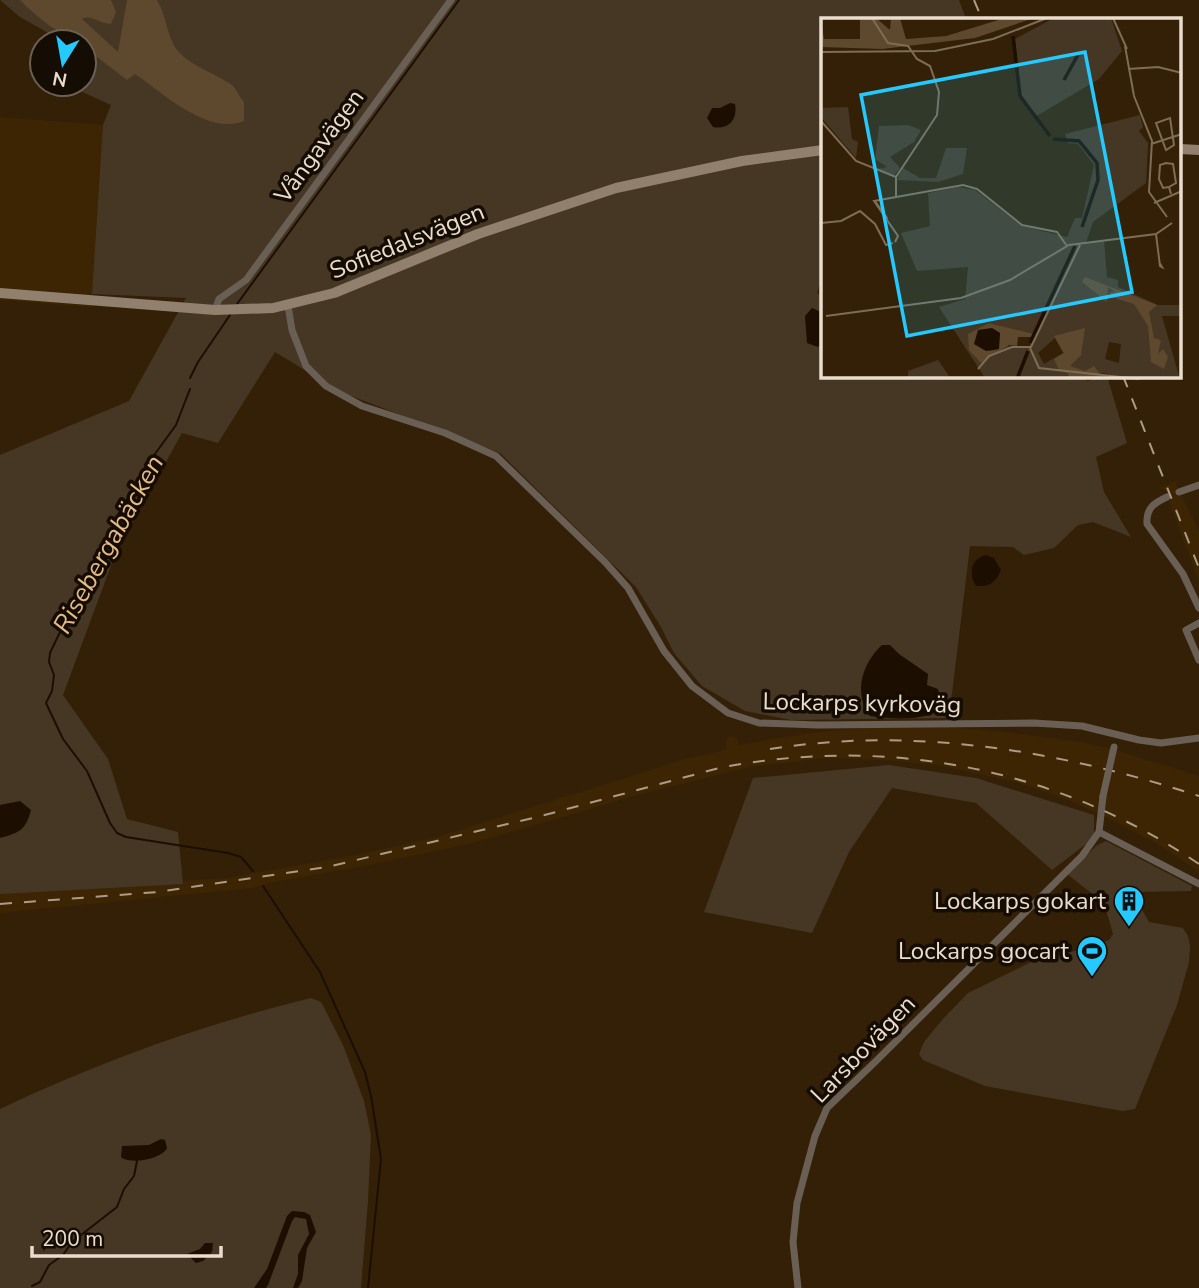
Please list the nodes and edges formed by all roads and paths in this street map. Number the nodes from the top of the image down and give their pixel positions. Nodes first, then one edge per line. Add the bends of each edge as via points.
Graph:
1 (451, 0) edge
2 (821, 150) edge
3 (0, 293) edge
4 (288, 306) junction
5 (217, 310) junction
6 (1199, 485) edge
7 (1179, 492) dead end
8 (1167, 497) dead end
9 (1199, 608) edge
10 (1199, 623) edge
11 (1199, 660) edge
12 (1116, 735) junction
13 (1199, 738) edge
14 (1099, 832) junction
15 (1199, 884) edge
16 (798, 1288) edge

1 - 5 street, Vångavägen via 246,280 219,299
2 - 4 main road, Sofiedalsvägen via 742,161 616,188
3 - 5 main road, Sofiedalsvägen
4 - 5 main road, Sofiedalsvägen
4 - 12 street, Lockarps kyrkoväg via 306,366 326,386 362,406 445,433 496,456 613,571 692,686 728,713 759,723 1067,724
6 - 7 street
8 - 9 street via 1151,506 1147,524
10 - 11 street via 1186,629
12 - 13 street, Lockarps kyrkoväg via 1161,743
12 - 14 street, bridge
14 - 15 street
14 - 16 street, Larsbovägen via 1082,856 827,1108 797,1203 793,1241

